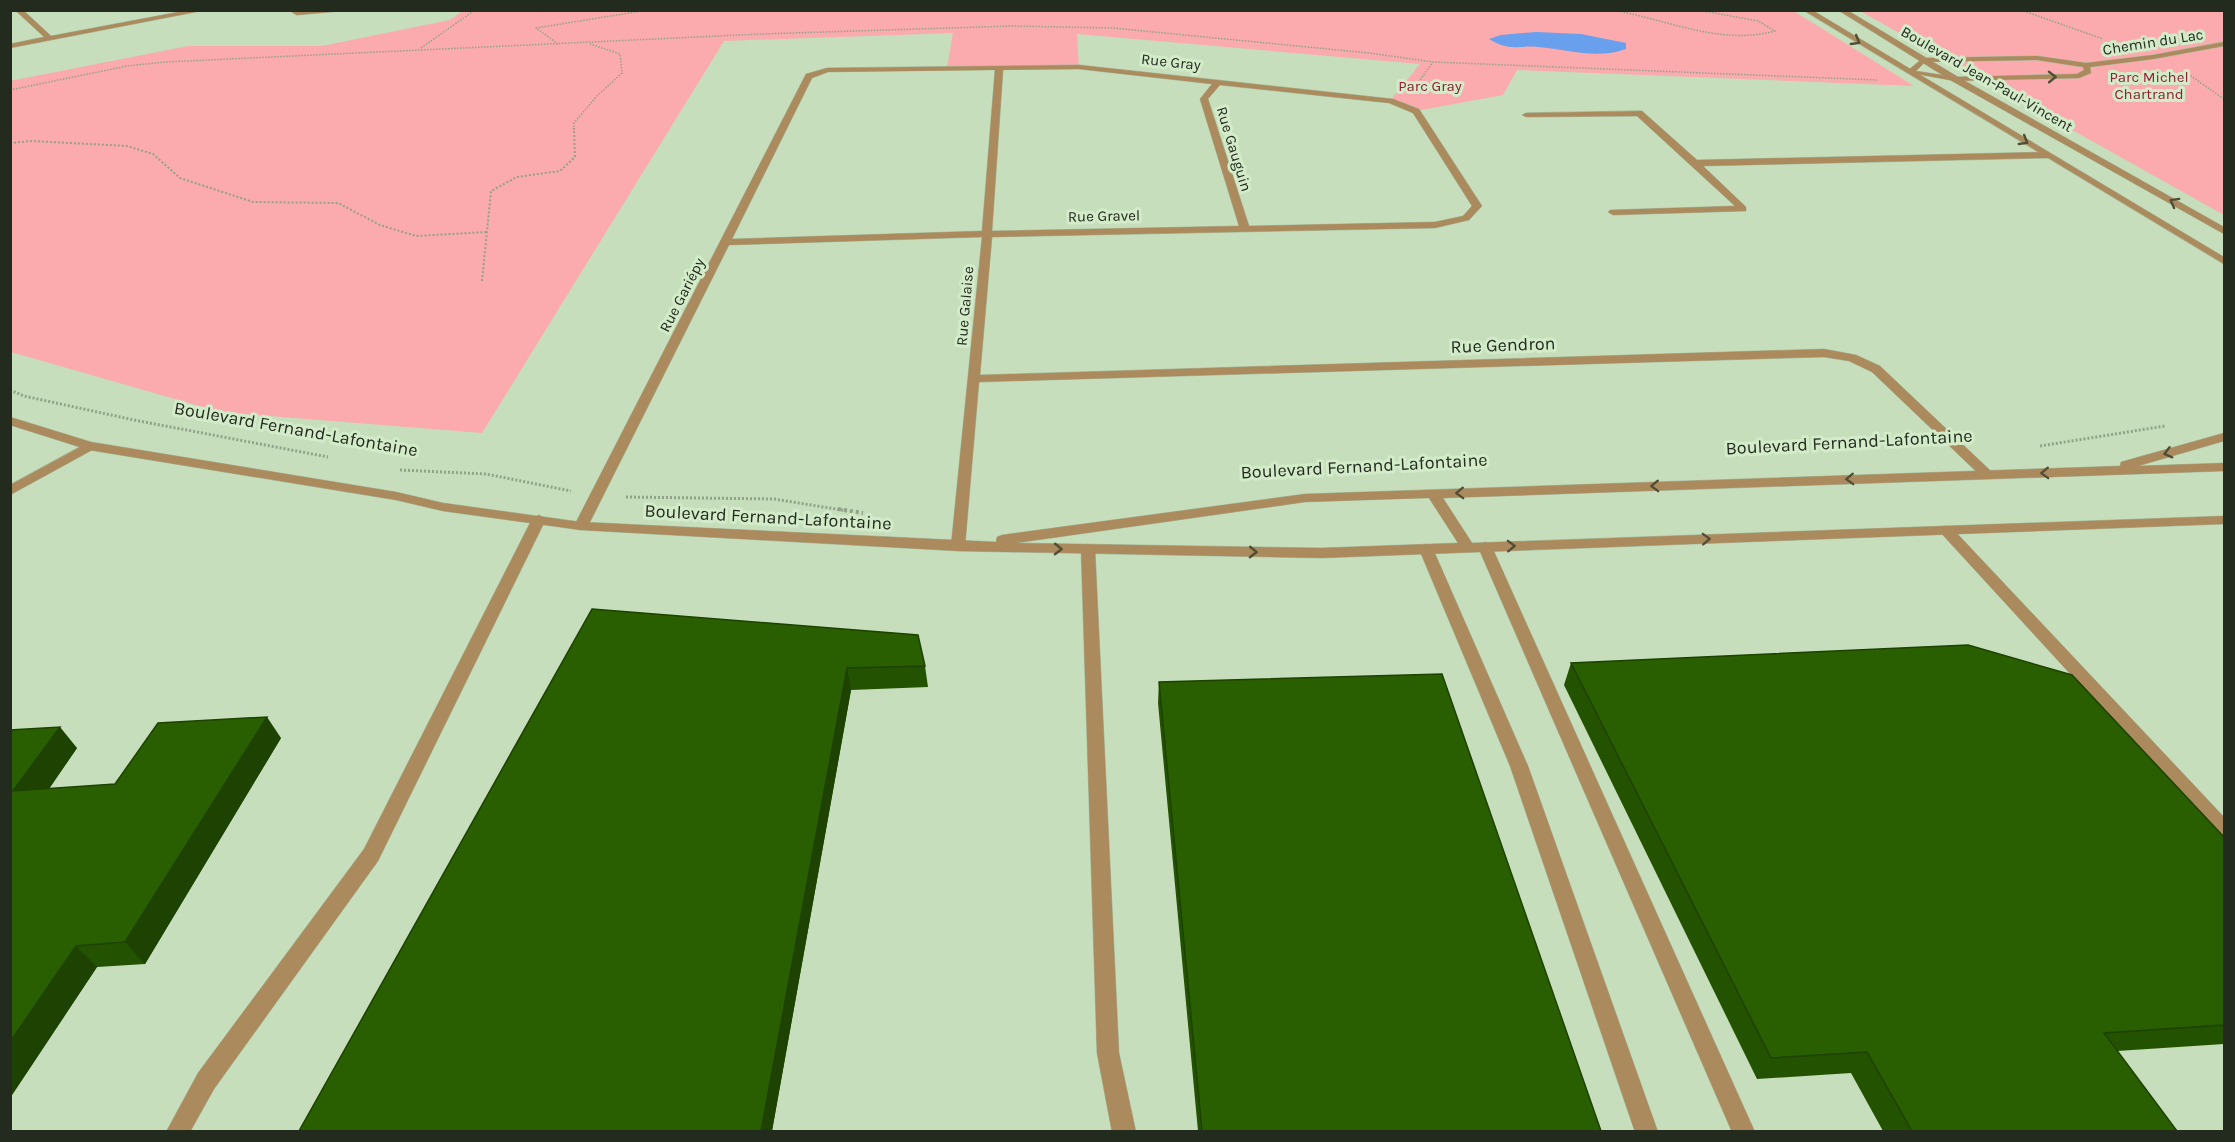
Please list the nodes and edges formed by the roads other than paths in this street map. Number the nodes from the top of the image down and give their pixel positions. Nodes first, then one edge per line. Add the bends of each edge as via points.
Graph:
1 (18, 10) edge
2 (203, 10) edge
3 (291, 10) edge
4 (351, 10) edge
5 (1806, 10) edge
6 (1840, 10) edge
7 (50, 39) junction
8 (2224, 44) edge
9 (10, 46) edge
10 (1923, 60) junction
11 (2086, 65) junction
12 (999, 68) junction
13 (1910, 72) junction
14 (809, 76) joint
15 (1955, 79) junction
16 (1220, 81) junction
17 (1526, 115) dead end
18 (2089, 154) junction
19 (2048, 155) junction
20 (1695, 163) junction
21 (1477, 206) joint
22 (1613, 212) dead end
23 (1245, 229) junction
24 (2224, 231) edge
25 (987, 234) junction
26 (725, 242) junction
27 (2198, 245) junction
28 (2224, 261) edge
29 (2224, 268) edge
30 (974, 379) junction
31 (10, 421) edge
32 (2224, 437) edge
33 (90, 446) junction
34 (2224, 467) edge
35 (2103, 471) junction
36 (1988, 475) junction
37 (10, 490) edge
38 (1433, 493) junction
39 (539, 519) junction
40 (2224, 520) edge
41 (581, 526) junction
42 (1946, 530) junction
43 (958, 546) junction
44 (1476, 548) junction
45 (1088, 549) junction
46 (1426, 549) junction
47 (2224, 829) edge
48 (177, 1131) edge
49 (1124, 1131) edge
50 (1647, 1131) edge
51 (1744, 1131) edge

1 - 7 street
2 - 7 street
3 - 4 street via 297,14
5 -> 13 street, Boulevard Jean-Paul-Vincent
6 - 10 street, Boulevard Jean-Paul-Vincent
7 - 9 street
8 - 11 street, Chemin du Lac
10 - 11 street, Chemin du Lac via 2037,58
10 - 13 street
10 - 15 street, Boulevard Jean-Paul-Vincent
15 -> 11 street, Chemin du Lac via 2079,76 2088,71
12 - 14 street, Rue Gray via 828,70
12 - 16 street, Rue Gray via 1080,67
12 - 25 street, Rue Galaise
13 - 15 street, Chemin du Lac
13 -> 19 street, Boulevard Jean-Paul-Vincent
14 - 26 street, Rue Gariépy
15 - 18 street, Boulevard Jean-Paul-Vincent
16 - 21 street, Rue Gray via 1390,101 1416,111
16 - 23 street, Rue Gauguin via 1204,99
17 - 20 street via 1639,113
18 - 19 street, Boulevard Jean-Paul-Vincent
24 -> 18 street, Boulevard Jean-Paul-Vincent
19 - 20 street
19 - 27 street, Boulevard Jean-Paul-Vincent
20 - 22 street via 1743,209
21 - 23 street, Rue Gravel via 1466,218 1435,225
23 - 25 street, Rue Gravel
25 - 26 street, Rue Gravel
25 - 30 street, Rue Galaise
26 - 41 street, Rue Gariépy
27 - 28 street, Boulevard Jean-Paul-Vincent
27 - 29 street
30 - 36 street, Rue Gendron via 1824,353 1852,358 1876,369
30 - 43 street, Rue Galaise
31 - 33 street, Boulevard Fernand-Lafontaine
32 -> 35 street
33 - 37 street
33 - 39 street, Boulevard Fernand-Lafontaine via 443,507
34 - 35 street, Boulevard Fernand-Lafontaine
35 -> 36 street, Boulevard Fernand-Lafontaine
36 -> 38 street, Boulevard Fernand-Lafontaine
38 - 43 street, Boulevard Fernand-Lafontaine via 1305,498
38 - 44 street, Boulevard Fernand-Lafontaine
39 - 41 street, Boulevard Fernand-Lafontaine
39 - 48 street via 371,855 206,1081
40 - 42 street, Boulevard Fernand-Lafontaine
41 - 43 street, Boulevard Fernand-Lafontaine
44 -> 42 street, Boulevard Fernand-Lafontaine
42 - 47 street
43 -> 45 street, Boulevard Fernand-Lafontaine
44 - 46 street, Boulevard Fernand-Lafontaine
44 - 51 street
45 -> 46 street, Boulevard Fernand-Lafontaine via 1321,554
45 - 49 street via 1108,1053
46 - 50 street via 1519,766

